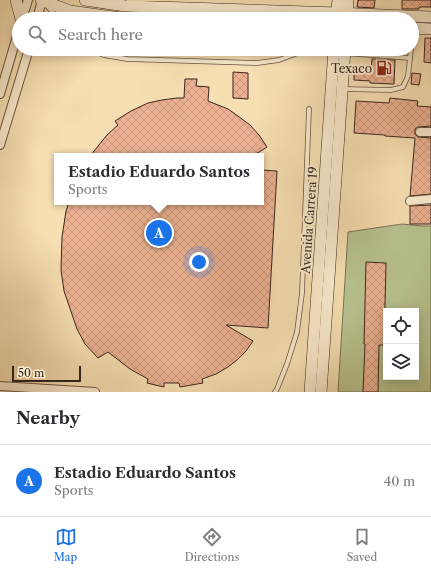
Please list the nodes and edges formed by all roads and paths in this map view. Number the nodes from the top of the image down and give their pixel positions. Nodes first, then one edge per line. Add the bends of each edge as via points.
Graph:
1 (16, 0) edge
2 (28, 0) edge
3 (42, 0) edge
4 (85, 0) edge
5 (338, 0) edge
6 (348, 0) edge
7 (19, 12) edge
8 (24, 12) edge
9 (39, 12) edge
10 (53, 12) edge
11 (77, 12) edge
12 (256, 12) edge
13 (341, 12) edge
14 (344, 12) edge
15 (419, 17) edge
16 (431, 17) edge
17 (419, 28) edge
18 (431, 29) edge
19 (12, 53) edge
20 (27, 56) edge
21 (110, 56) edge
22 (290, 56) edge
23 (340, 56) edge
24 (341, 56) edge
25 (386, 56) edge
26 (410, 58) joint
27 (342, 89) junction
28 (0, 94) edge
29 (309, 109) dead end
30 (420, 132) dead end
31 (431, 132) edge
32 (0, 144) edge
33 (431, 199) edge
34 (410, 201) dead end
35 (0, 386) edge
36 (95, 392) edge
37 (275, 392) edge
38 (310, 392) edge
39 (321, 392) edge

1 - 7 main road
2 - 8 street
3 - 9 street
3 - 10 lane
3 - 11 main road
4 - 12 main road via 126,6
5 - 13 main road
6 - 14 main road
15 - 16 main road
17 - 18 main road
19 - 28 street
20 - 32 street
21 - 22 lane via 127,59 257,63
23 - 38 main road, Avenida Carrera 19
24 - 27 main road, Avenida Carrera 19
25 - 26 lane
26 - 27 lane via 408,76 403,87 391,90
27 - 39 main road, Avenida Carrera 19
29 - 37 lane via 302,293 296,332 287,364
30 - 31 street
33 - 34 street
35 - 36 street

